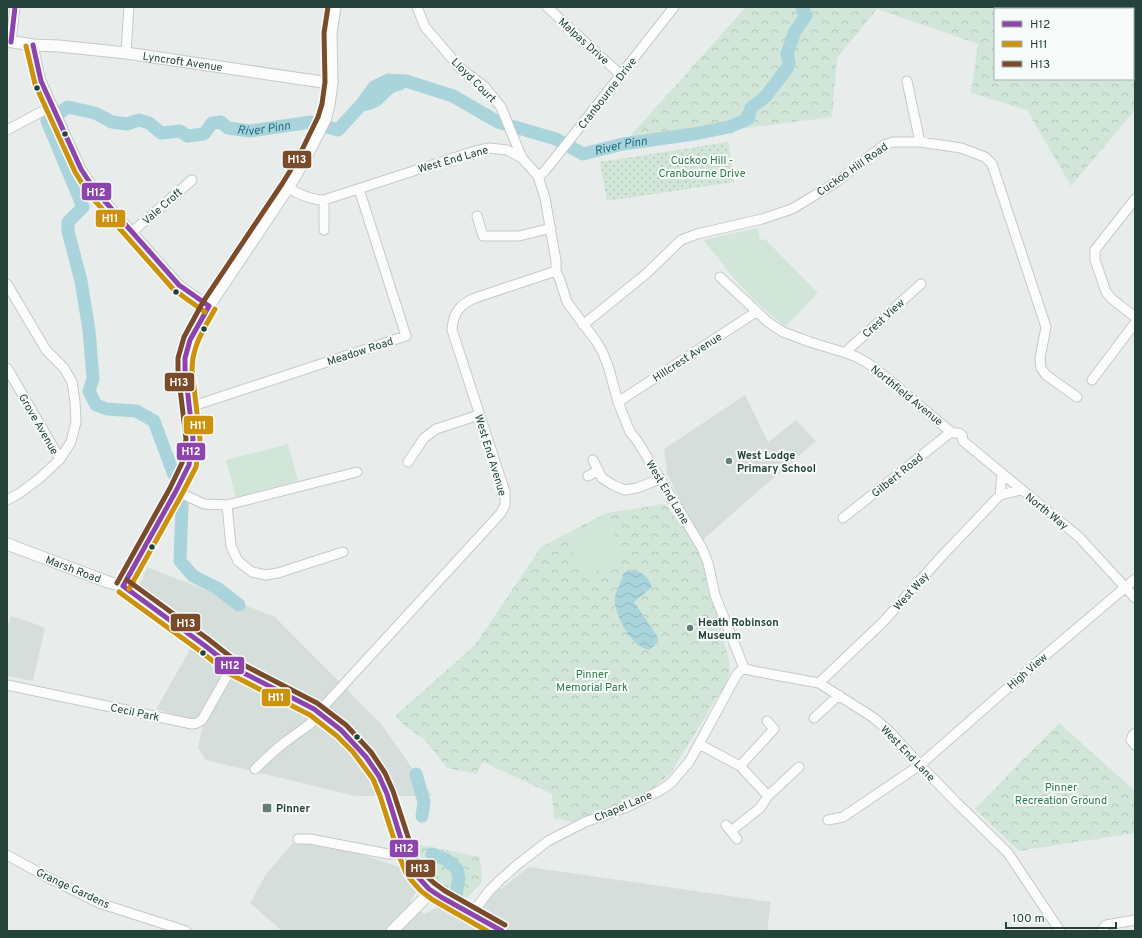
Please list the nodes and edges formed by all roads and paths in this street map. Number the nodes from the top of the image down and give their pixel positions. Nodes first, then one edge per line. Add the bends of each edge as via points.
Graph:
1 (15, 7) edge
2 (129, 7) edge
3 (335, 7) edge
4 (417, 7) edge
5 (547, 7) edge
6 (674, 7) edge
7 (9, 42) edge
8 (33, 45) junction
9 (126, 53) junction
10 (621, 75) junction
11 (907, 81) dead end
12 (332, 82) junction
13 (53, 108) junction
14 (7, 130) edge
15 (920, 142) junction
16 (522, 158) junction
17 (538, 176) junction
18 (192, 180) dead end
19 (288, 188) junction
20 (358, 189) junction
21 (1135, 199) edge
22 (324, 200) junction
23 (477, 216) dead end
24 (551, 228) junction
25 (324, 230) dead end
26 (132, 232) junction
27 (556, 271) junction
28 (720, 277) dead end
29 (7, 284) edge
30 (921, 284) dead end
31 (209, 306) junction
32 (756, 312) junction
33 (1135, 317) edge
34 (1135, 323) edge
35 (583, 325) junction
36 (846, 353) junction
37 (7, 368) edge
38 (1092, 380) dead end
39 (1077, 396) dead end
40 (618, 402) junction
41 (190, 407) junction
42 (480, 415) junction
43 (953, 432) junction
44 (60, 459) junction
45 (593, 460) dead end
46 (408, 462) dead end
47 (598, 471) junction
48 (357, 472) dead end
49 (1002, 473) junction
50 (588, 476) dead end
51 (660, 479) junction
52 (1021, 490) junction
53 (176, 491) junction
54 (1000, 496) junction
55 (7, 500) edge
56 (227, 505) junction
57 (843, 518) dead end
58 (7, 544) edge
59 (342, 551) dead end
60 (1135, 579) edge
61 (123, 586) junction
62 (1125, 587) junction
63 (1135, 598) edge
64 (232, 667) junction
65 (744, 668) junction
66 (819, 683) junction
67 (7, 685) edge
68 (839, 695) junction
69 (320, 713) junction
70 (814, 718) dead end
71 (767, 721) dead end
72 (1135, 733) edge
73 (699, 744) junction
74 (1135, 745) edge
75 (920, 765) junction
76 (740, 766) junction
77 (799, 767) dead end
78 (255, 769) dead end
79 (768, 796) junction
80 (828, 820) dead end
81 (731, 832) dead end
82 (298, 838) dead end
83 (406, 854) junction
84 (7, 855) edge
85 (431, 892) junction
86 (471, 915) junction
87 (1135, 920) edge
88 (186, 931) edge
89 (392, 931) edge
90 (502, 931) edge
91 (1060, 931) edge
92 (1101, 931) edge

1 - 7 street
2 - 9 street
3 - 12 street via 331,33
4 - 16 street, Lloyd Court via 425,27 460,68 484,86 501,107
5 - 10 street, Malpas Drive
6 - 10 street, Cranbourne Drive
7 - 8 street, Lyncroft Avenue
8 - 9 street, Lyncroft Avenue
8 - 13 street via 38,69
9 - 12 street, Lyncroft Avenue
10 - 17 street, Cranbourne Drive via 544,172
11 - 15 street
12 - 19 street via 325,120
13 - 14 street
13 - 26 street via 81,169 94,189
15 - 35 street, Cuckoo Hill Road via 893,142 884,145 835,183 792,209 681,240 646,274
15 - 39 street, Cuckoo Hill Road via 961,148 985,157 992,164 1046,327 1040,368
16 - 17 street, West End Lane
16 - 20 street, West End Lane via 507,150 489,148
17 - 24 street, West End Lane
18 - 26 street, Vale Croft
19 - 22 street, West End Lane via 315,200
19 - 31 street
20 - 22 street, West End Lane
20 - 41 street, Meadow Road via 406,336
21 - 33 street via 1095,250 1094,260 1106,292
22 - 25 street
23 - 24 street via 483,236 519,236
24 - 27 street, West End Lane
26 - 31 street via 179,286
27 - 35 street, West End Lane via 567,302
27 - 42 street, West End Avenue via 467,301 458,310 452,330
28 - 32 street, Northfield Avenue
29 - 44 street via 46,350 64,368 72,382 76,422 71,442
30 - 36 street, Crest View
31 - 41 street via 190,340 185,358 184,370
32 - 36 street, Northfield Avenue via 783,332
32 - 40 street, Hillcrest Avenue
34 - 38 street
35 - 40 street, West End Lane via 603,353
36 - 43 street, Northfield Avenue via 878,370
37 - 44 street, Grove Avenue
40 - 51 street, West End Lane via 630,432
41 - 53 street via 193,440 189,465
42 - 46 street via 436,429 424,438
42 - 69 street, West End Avenue via 505,492 505,504 501,513
43 - 49 street, North Way via 954,438 963,441
43 - 57 street, Gilbert Road
44 - 55 street via 20,493
45 - 47 street
47 - 50 street
47 - 51 street via 602,478 624,490
48 - 56 street
49 - 52 street, North Way
49 - 54 street
51 - 65 street, West End Lane via 702,548 715,595
52 - 54 street
52 - 62 street, North Way via 1079,537
53 - 56 street via 204,504
53 - 61 street
54 - 66 street, West Way via 883,622
56 - 59 street via 231,546 238,561 252,572 266,575 278,573
58 - 61 street, Marsh Road
60 - 62 street, High View
61 - 64 street, Marsh Road
62 - 63 street, North Way
62 - 75 street, High View
64 - 67 street, Cecil Park via 202,720 192,724
64 - 69 street, Marsh Road
65 - 66 street, West End Lane
65 - 73 street, Chapel Lane via 737,674
66 - 68 street, West End Lane
68 - 70 street
68 - 75 street, West End Lane via 874,718
69 - 78 street, West End Avenue via 318,718 287,740
69 - 83 street, Marsh Road via 363,754 379,777
71 - 76 street via 774,729
72 - 74 street via 1131,740
73 - 76 street
73 - 86 street, Chapel Lane via 689,762 671,783 627,807 585,822 548,841 516,865 489,891
75 - 80 street, High View via 843,817
75 - 91 street, West End Lane via 1012,857
76 - 79 street
77 - 79 street
79 - 81 street via 760,808
82 - 83 street via 388,854
83 - 85 street, Marsh Road via 420,881
84 - 88 street, Grange Gardens via 99,903
85 - 86 street, Marsh Road
85 - 89 street
86 - 90 street, Marsh Road
87 - 92 street via 1106,924

